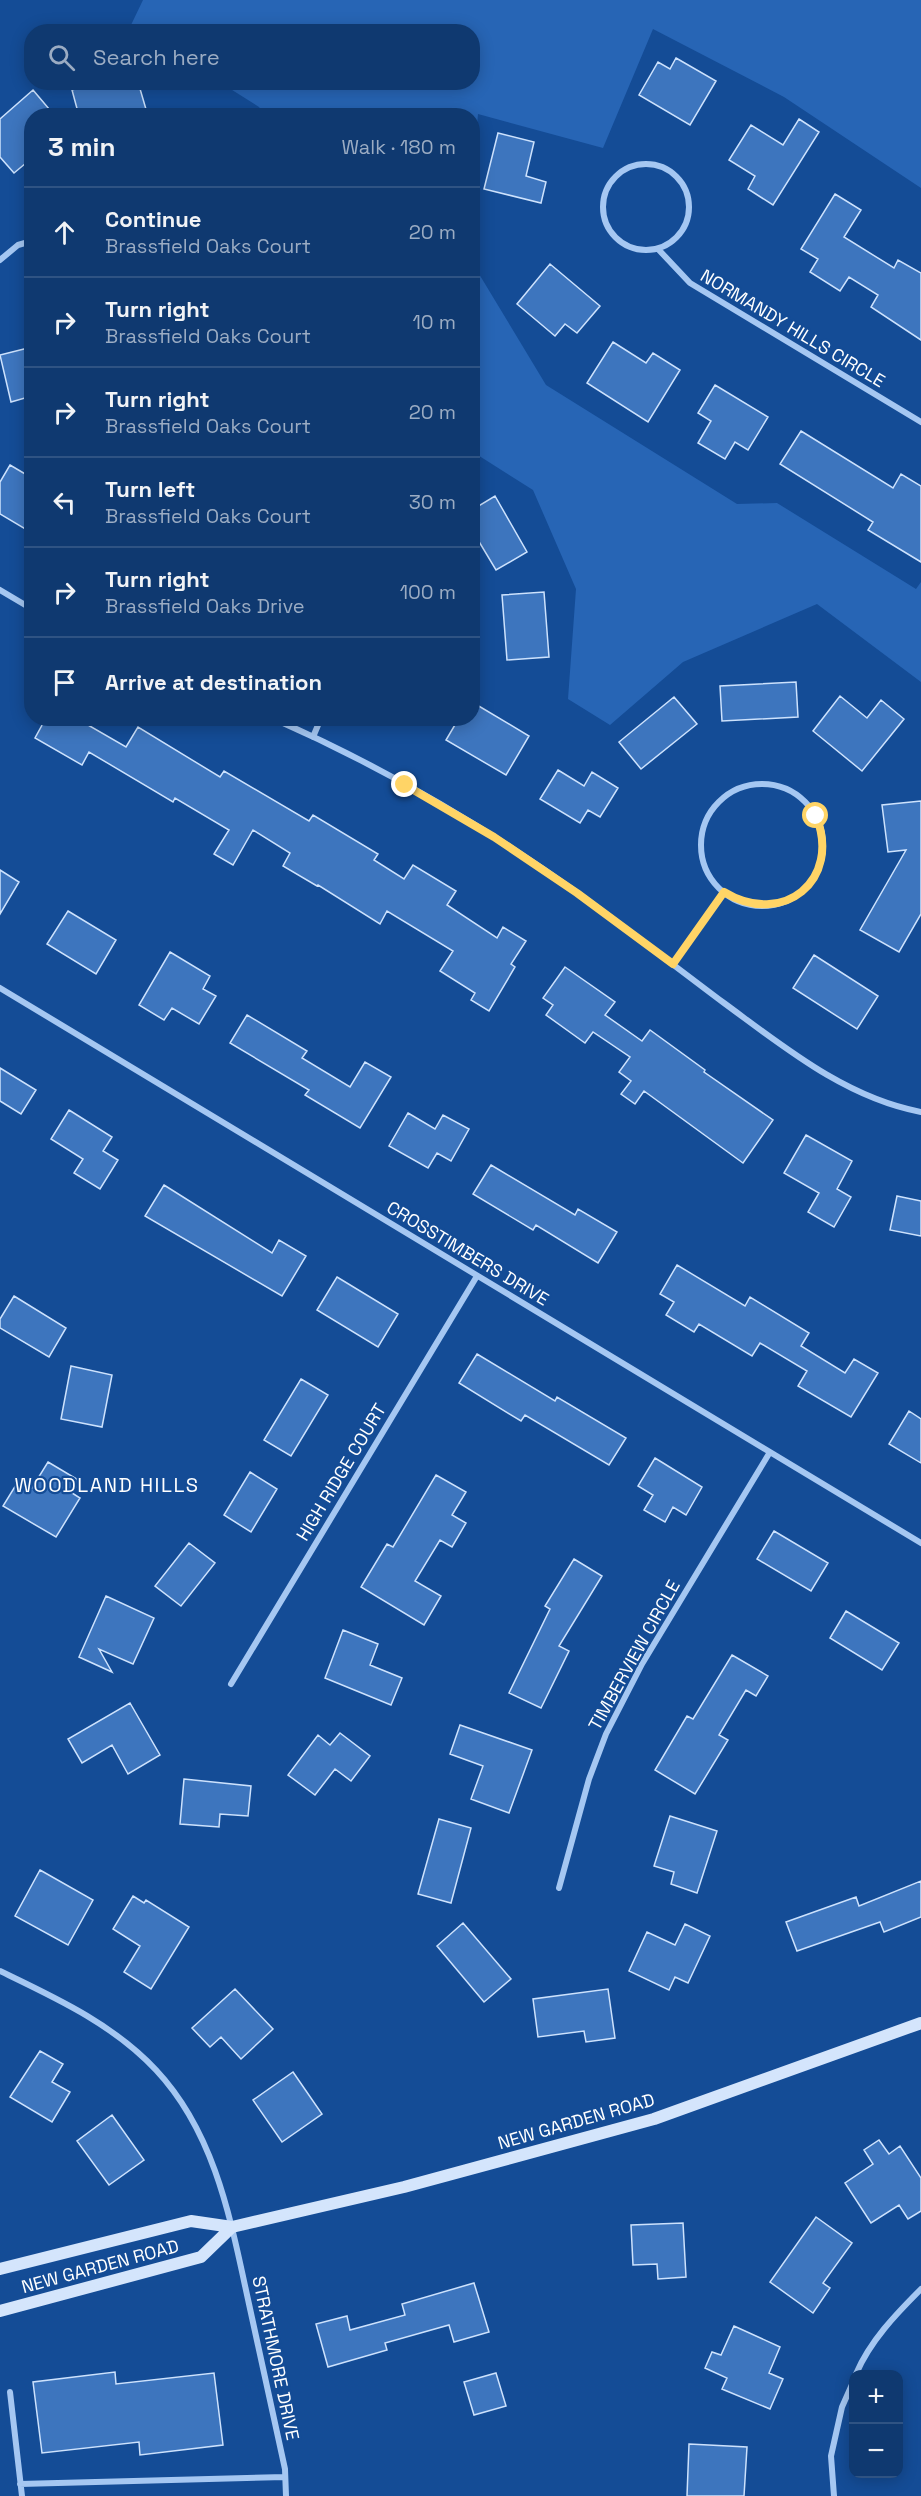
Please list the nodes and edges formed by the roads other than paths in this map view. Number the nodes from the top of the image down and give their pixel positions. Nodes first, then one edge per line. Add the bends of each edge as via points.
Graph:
1 (24, 243) edge
2 (658, 249) junction
3 (0, 260) edge
4 (921, 422) edge
5 (0, 590) edge
6 (24, 604) edge
7 (290, 726) edge
8 (317, 726) edge
9 (313, 736) junction
10 (724, 892) junction
11 (673, 964) junction
12 (0, 988) edge
13 (921, 1112) edge
14 (477, 1276) junction
15 (770, 1452) junction
16 (921, 1543) edge
17 (231, 1684) dead end
18 (559, 1888) dead end
19 (0, 1971) edge
20 (921, 2023) edge
21 (232, 2227) junction
22 (0, 2269) edge
23 (921, 2289) edge
24 (0, 2311) edge
25 (858, 2370) edge
26 (849, 2391) edge
27 (10, 2392) dead end
28 (285, 2477) junction
29 (20, 2484) junction
30 (22, 2496) edge
31 (286, 2496) edge
32 (834, 2496) edge

1 - 3 street
2 - 2 street via 681,233 690,206 680,180 670,171 643,164 617,175 608,186 604,214 613,233 630,247
2 - 4 street, NORMANDY HILLS CIRCLE via 690,283
5 - 6 street
7 - 9 street
8 - 9 street
9 - 11 street via 494,837
10 - 10 street via 749,904 770,905 790,899 811,882 822,856 822,829 798,795 773,784 747,785 723,798 714,808 703,832 703,858 707,871
10 - 11 street
11 - 13 street via 821,1071 855,1090
12 - 14 street, CROSSTIMBERS DRIVE
14 - 15 street, CROSSTIMBERS DRIVE
14 - 17 street, HIGH RIDGE COURT
15 - 16 street, CROSSTIMBERS DRIVE
15 - 18 street, TIMBERVIEW CIRCLE via 642,1664 606,1734 589,1779
19 - 21 street, STRATHMORE DRIVE via 101,2023 156,2070 183,2104 201,2136
20 - 21 main road, NEW GARDEN ROAD via 654,2119 404,2187
21 - 22 main road, NEW GARDEN ROAD via 190,2221
21 - 24 main road, NEW GARDEN ROAD via 201,2258
21 - 28 street, STRATHMORE DRIVE
23 - 25 street via 889,2322
26 - 32 street via 831,2456
27 - 29 street
28 - 29 street
28 - 31 street, STRATHMORE DRIVE
29 - 30 street

